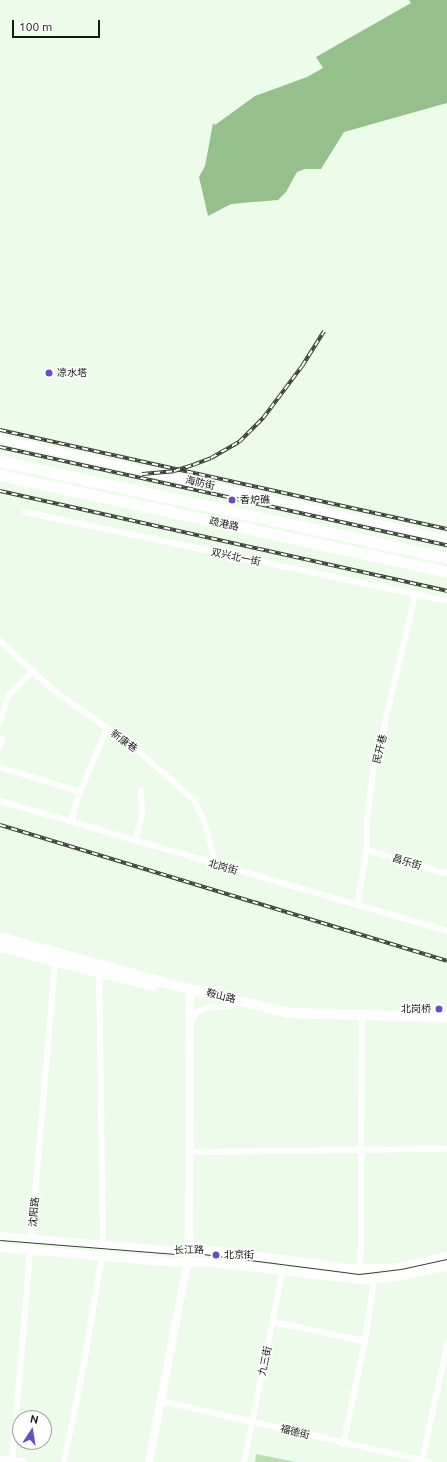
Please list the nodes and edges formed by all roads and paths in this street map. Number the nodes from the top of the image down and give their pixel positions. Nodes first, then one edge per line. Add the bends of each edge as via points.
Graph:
1 (0, 439) edge
2 (0, 453) edge
3 (0, 461) edge
4 (0, 475) edge
5 (25, 512) dead end
6 (272, 520) junction
7 (447, 539) edge
8 (447, 558) edge
9 (447, 572) edge
10 (415, 595) junction
11 (447, 601) edge
12 (0, 641) edge
13 (32, 671) junction
14 (0, 722) edge
15 (107, 728) junction
16 (0, 738) edge
17 (0, 747) edge
18 (0, 767) edge
19 (141, 791) dead end
20 (80, 792) junction
21 (0, 801) edge
22 (71, 822) junction
23 (135, 840) junction
24 (367, 850) junction
25 (216, 864) junction
26 (447, 872) edge
27 (357, 905) junction
28 (447, 931) edge
29 (0, 937) edge
30 (0, 947) edge
31 (56, 962) junction
32 (99, 973) junction
33 (190, 996) junction
34 (232, 1006) junction
35 (447, 1017) edge
36 (362, 1019) junction
37 (447, 1024) edge
38 (190, 1027) junction
39 (447, 1149) edge
40 (362, 1150) junction
41 (189, 1152) junction
42 (0, 1236) edge
43 (32, 1239) junction
44 (103, 1245) junction
45 (0, 1247) edge
46 (189, 1249) junction
47 (30, 1250) junction
48 (102, 1256) junction
49 (447, 1256) edge
50 (285, 1259) junction
51 (187, 1262) junction
52 (447, 1265) edge
53 (359, 1269) junction
54 (283, 1270) junction
55 (358, 1279) junction
56 (374, 1279) junction
57 (273, 1322) junction
58 (365, 1341) junction
59 (447, 1344) edge
60 (161, 1401) junction
61 (252, 1421) junction
62 (343, 1444) junction
63 (0, 1460) edge
64 (422, 1461) edge
65 (12, 1462) edge
66 (23, 1462) edge
67 (64, 1462) edge
68 (149, 1462) edge
69 (244, 1462) edge
70 (429, 1462) edge

1 - 7 street, 海防街
2 - 6 highway, 疏港路 via 221,504
3 - 6 highway, 疏港路
4 - 9 highway, 疏港路
5 - 10 street, 双兴北一街
6 - 8 highway, 疏港路
10 - 11 street, 双兴北一街
10 - 24 street, 民开巷 via 373,773 367,820
12 - 13 street, 新康巷
13 - 14 street via 8,696
13 - 15 street, 新康巷 via 52,689
15 - 20 street
15 - 25 street, 新康巷 via 135,748 194,800 204,821
16 - 17 street
18 - 20 street
19 - 23 street via 142,815
20 - 22 street
21 - 22 street, 北岗街
22 - 23 street, 北岗街
23 - 25 street, 北岗街
24 - 26 street, 昌乐街
24 - 27 street, 民开巷
25 - 27 street, 北岗街
27 - 28 street, 北岗街
29 - 36 main road, 鞍山路 via 162,982 289,1013
30 - 31 main road, 鞍山路
31 - 32 main road, 鞍山路
31 - 43 street, 沈阳路
32 - 33 main road, 鞍山路
32 - 44 street
33 - 34 main road, 鞍山路
33 - 38 street
34 - 36 main road, 鞍山路 via 297,1021
34 - 38 street via 210,1007 196,1012
35 - 36 main road, 鞍山路
36 - 37 main road, 鞍山路
36 - 40 street
38 - 41 street
39 - 40 street
40 - 41 street
40 - 53 street
41 - 46 street
42 - 43 main road, 长江路
43 - 44 main road, 长江路
43 - 47 street, 沈阳路
44 - 46 main road, 长江路 via 177,1251
44 - 48 street
45 - 47 main road, 长江路
46 - 50 main road, 长江路
46 - 51 street
47 - 48 main road, 长江路
47 - 65 street, 沈阳路
48 - 51 main road, 长江路
48 - 67 street
49 - 53 main road, 长江路 via 398,1267
50 - 53 main road, 长江路
50 - 54 street, 九三街
51 - 54 main road, 长江路 via 212,1262
51 - 60 street
52 - 56 main road, 长江路 via 418,1273
53 - 55 street
54 - 55 main road, 长江路
54 - 57 street, 九三街
55 - 56 main road, 长江路
56 - 58 street
57 - 58 street
57 - 61 street, 九三街
58 - 62 street
59 - 64 street
60 - 61 street, 福德街
60 - 68 street
61 - 62 street, 福德街
61 - 69 street, 九三街
62 - 64 street, 福德街
63 - 65 street
64 - 70 street, 福德街
65 - 66 street

